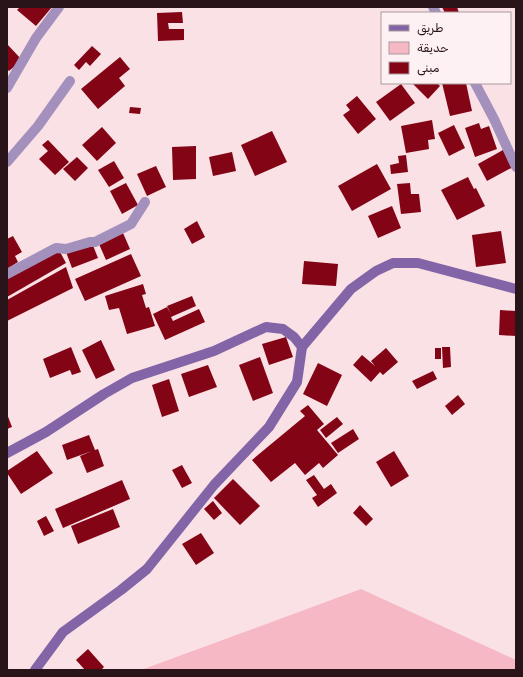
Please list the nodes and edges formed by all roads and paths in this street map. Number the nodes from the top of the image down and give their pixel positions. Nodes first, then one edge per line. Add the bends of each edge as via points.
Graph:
1 (59, 7) edge
2 (70, 81) dead end
3 (476, 84) edge
4 (7, 88) edge
5 (7, 162) edge
6 (516, 167) edge
7 (145, 202) dead end
8 (7, 274) edge
9 (516, 289) edge
10 (302, 347) junction
11 (7, 453) edge
12 (35, 670) edge

1 - 4 street via 36,38
2 - 5 street via 38,126
3 - 6 street
7 - 8 street via 131,224 95,242 66,249 56,248
9 - 10 street via 418,263 393,263 376,271 351,289
10 - 11 street via 283,329 266,327 214,351 132,378 46,432
10 - 12 street via 297,382 269,427 214,485 147,569 63,632

